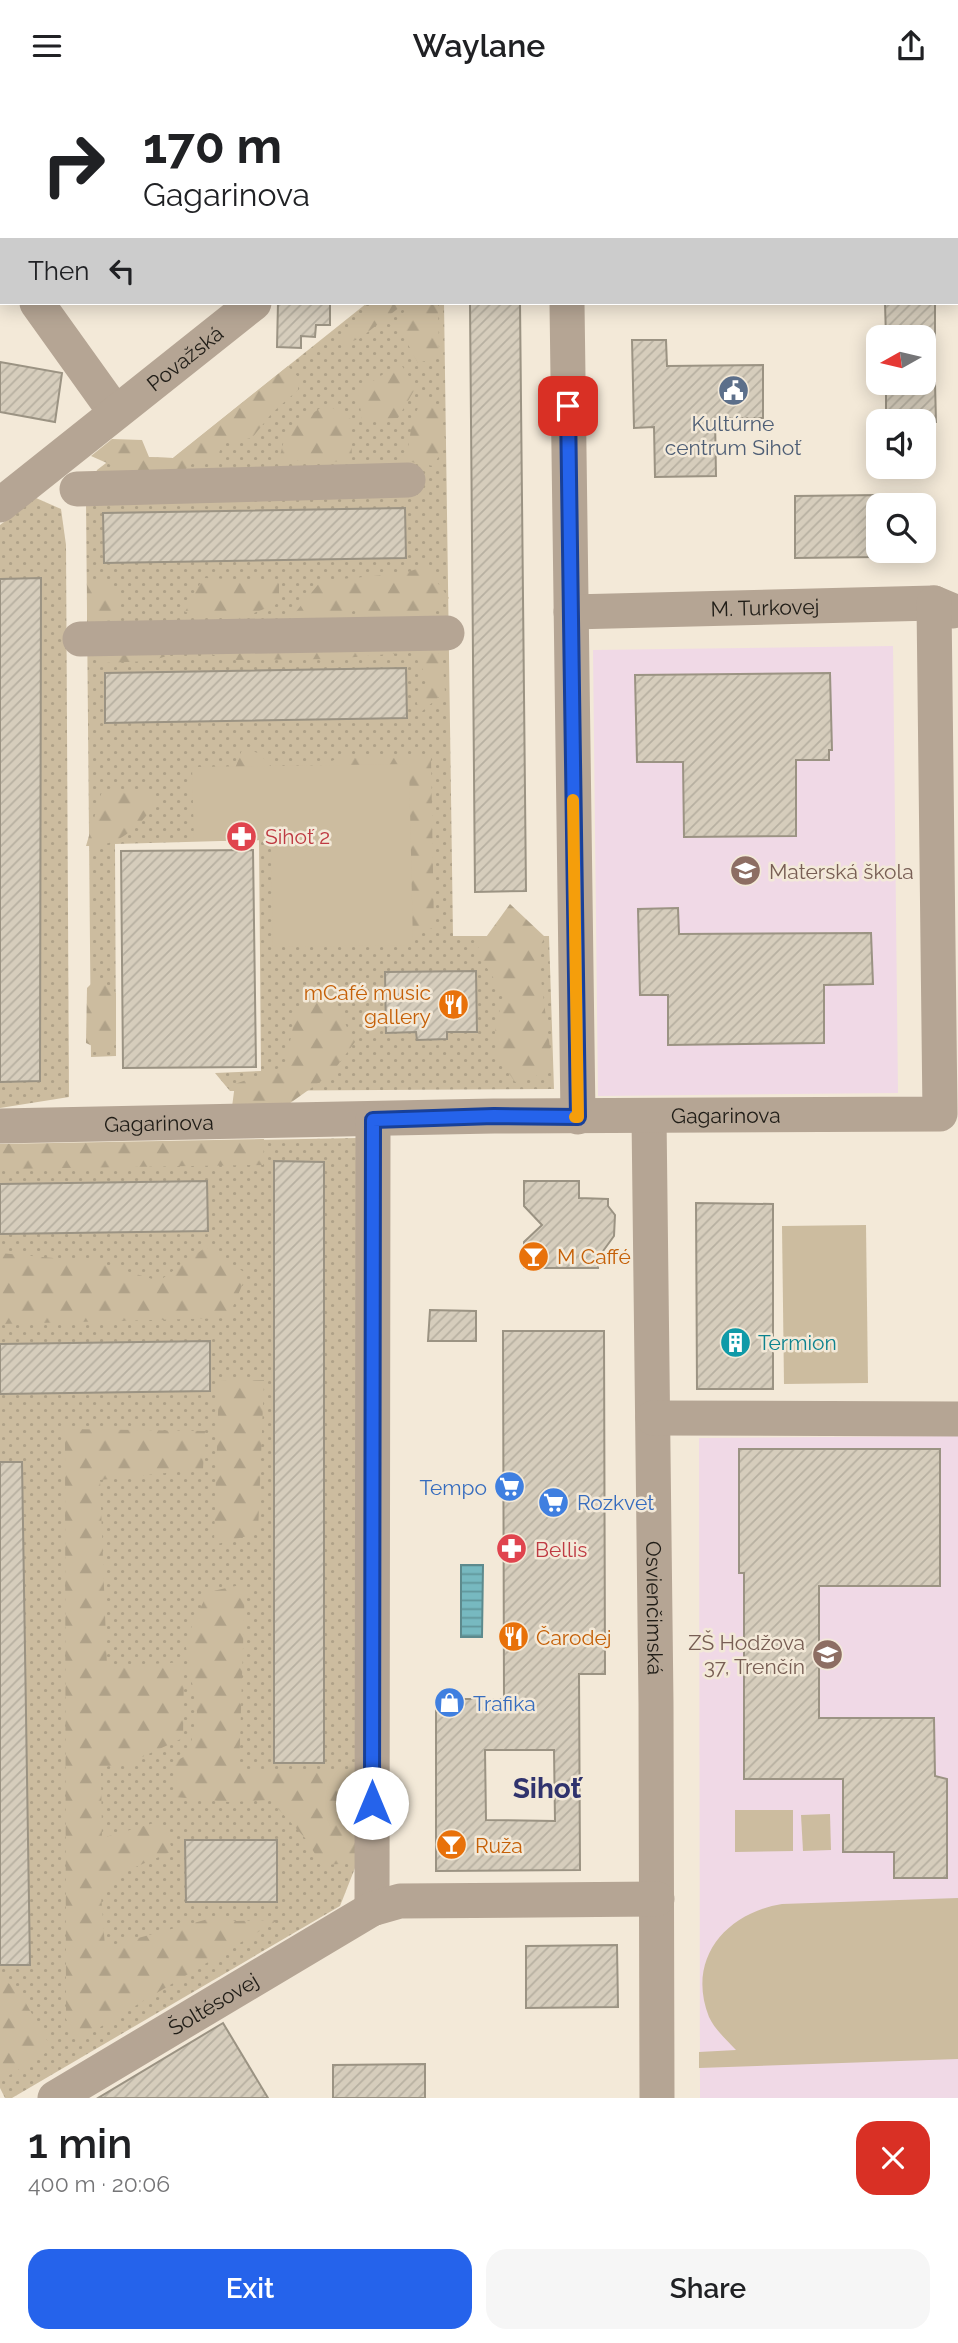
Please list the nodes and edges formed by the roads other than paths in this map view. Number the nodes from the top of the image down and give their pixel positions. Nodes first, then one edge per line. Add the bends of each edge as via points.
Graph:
1 (38, 305) edge
2 (251, 305) edge
3 (566, 305) edge
4 (115, 412) junction
5 (408, 480) dead end
6 (77, 489) dead end
7 (0, 506) edge
8 (946, 606) edge
9 (570, 612) junction
10 (447, 632) dead end
11 (80, 639) dead end
12 (578, 1117) junction
13 (649, 1117) junction
14 (373, 1120) junction
15 (0, 1126) edge
16 (653, 1418) junction
17 (958, 1419) edge
18 (657, 1899) junction
19 (372, 1909) junction
20 (55, 2098) edge
21 (657, 2098) edge

1 - 4 street
2 - 4 street, Považská
3 - 9 street
4 - 7 street, Považská
5 - 6 street
8 - 9 street, M. Turkovej
8 - 13 street, Gagarinova via 940,1114
9 - 12 street
10 - 11 street
12 - 13 street, Gagarinova
12 - 14 street, Gagarinova
13 - 16 street, Osvienčimská
14 - 15 street, Gagarinova
14 - 19 street
16 - 17 street
16 - 18 street, Osvienčimská
18 - 19 street, Šoltésovej via 400,1901
18 - 21 street, Osvienčimská
19 - 20 street, Šoltésovej

